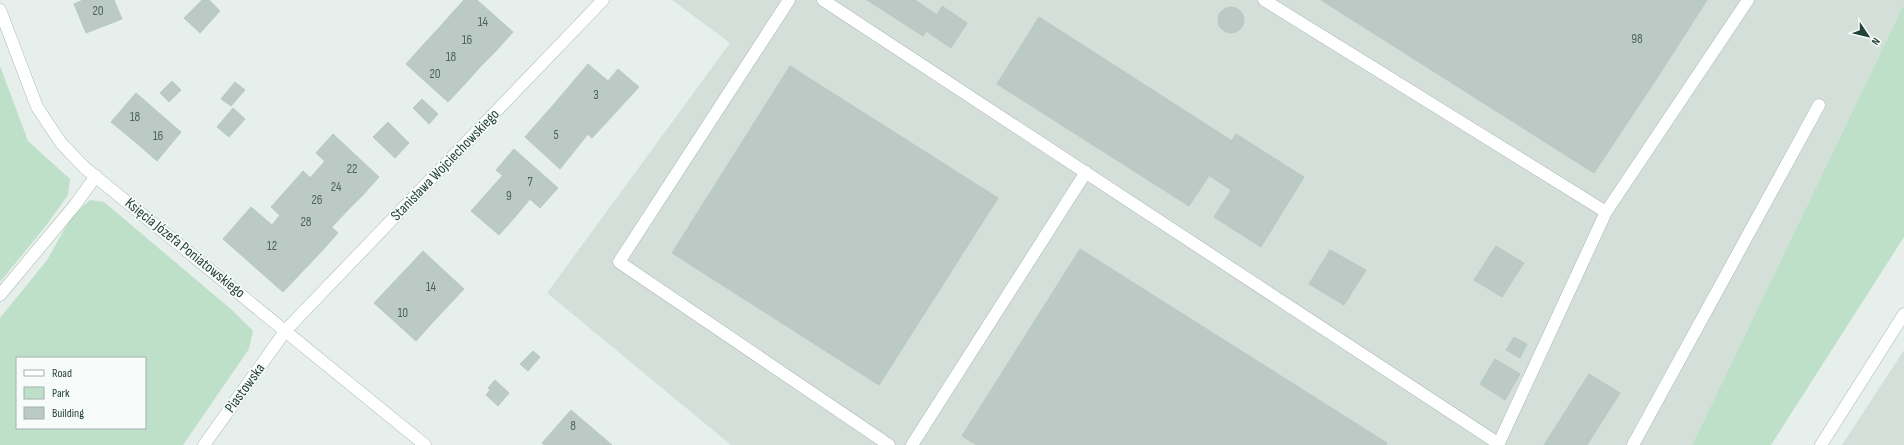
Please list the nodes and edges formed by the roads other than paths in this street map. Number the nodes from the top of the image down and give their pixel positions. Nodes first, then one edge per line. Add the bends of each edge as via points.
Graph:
1 (603, 0) edge
2 (790, 0) edge
3 (823, 0) edge
4 (1264, 0) edge
5 (1748, 0) edge
6 (0, 10) edge
7 (1819, 105) dead end
8 (1086, 172) junction
9 (96, 176) junction
10 (1606, 212) junction
11 (0, 295) edge
12 (1904, 314) edge
13 (286, 330) junction
14 (1499, 444) edge
15 (204, 445) edge
16 (425, 445) edge
17 (889, 445) edge
18 (912, 445) edge
19 (1633, 445) edge
20 (1821, 445) edge

1 - 13 street, Stanisława Wojciechowskiego
2 - 17 street via 619,262
3 - 8 street
4 - 10 street
5 - 10 street
6 - 9 street, Księcia Józefa Poniatowskiego via 37,107 61,143
7 - 19 street
8 - 14 street
8 - 18 street
9 - 11 street
9 - 13 street, Księcia Józefa Poniatowskiego
10 - 14 street
12 - 20 street
13 - 15 street, Piastowska
13 - 16 street, Księcia Józefa Poniatowskiego

